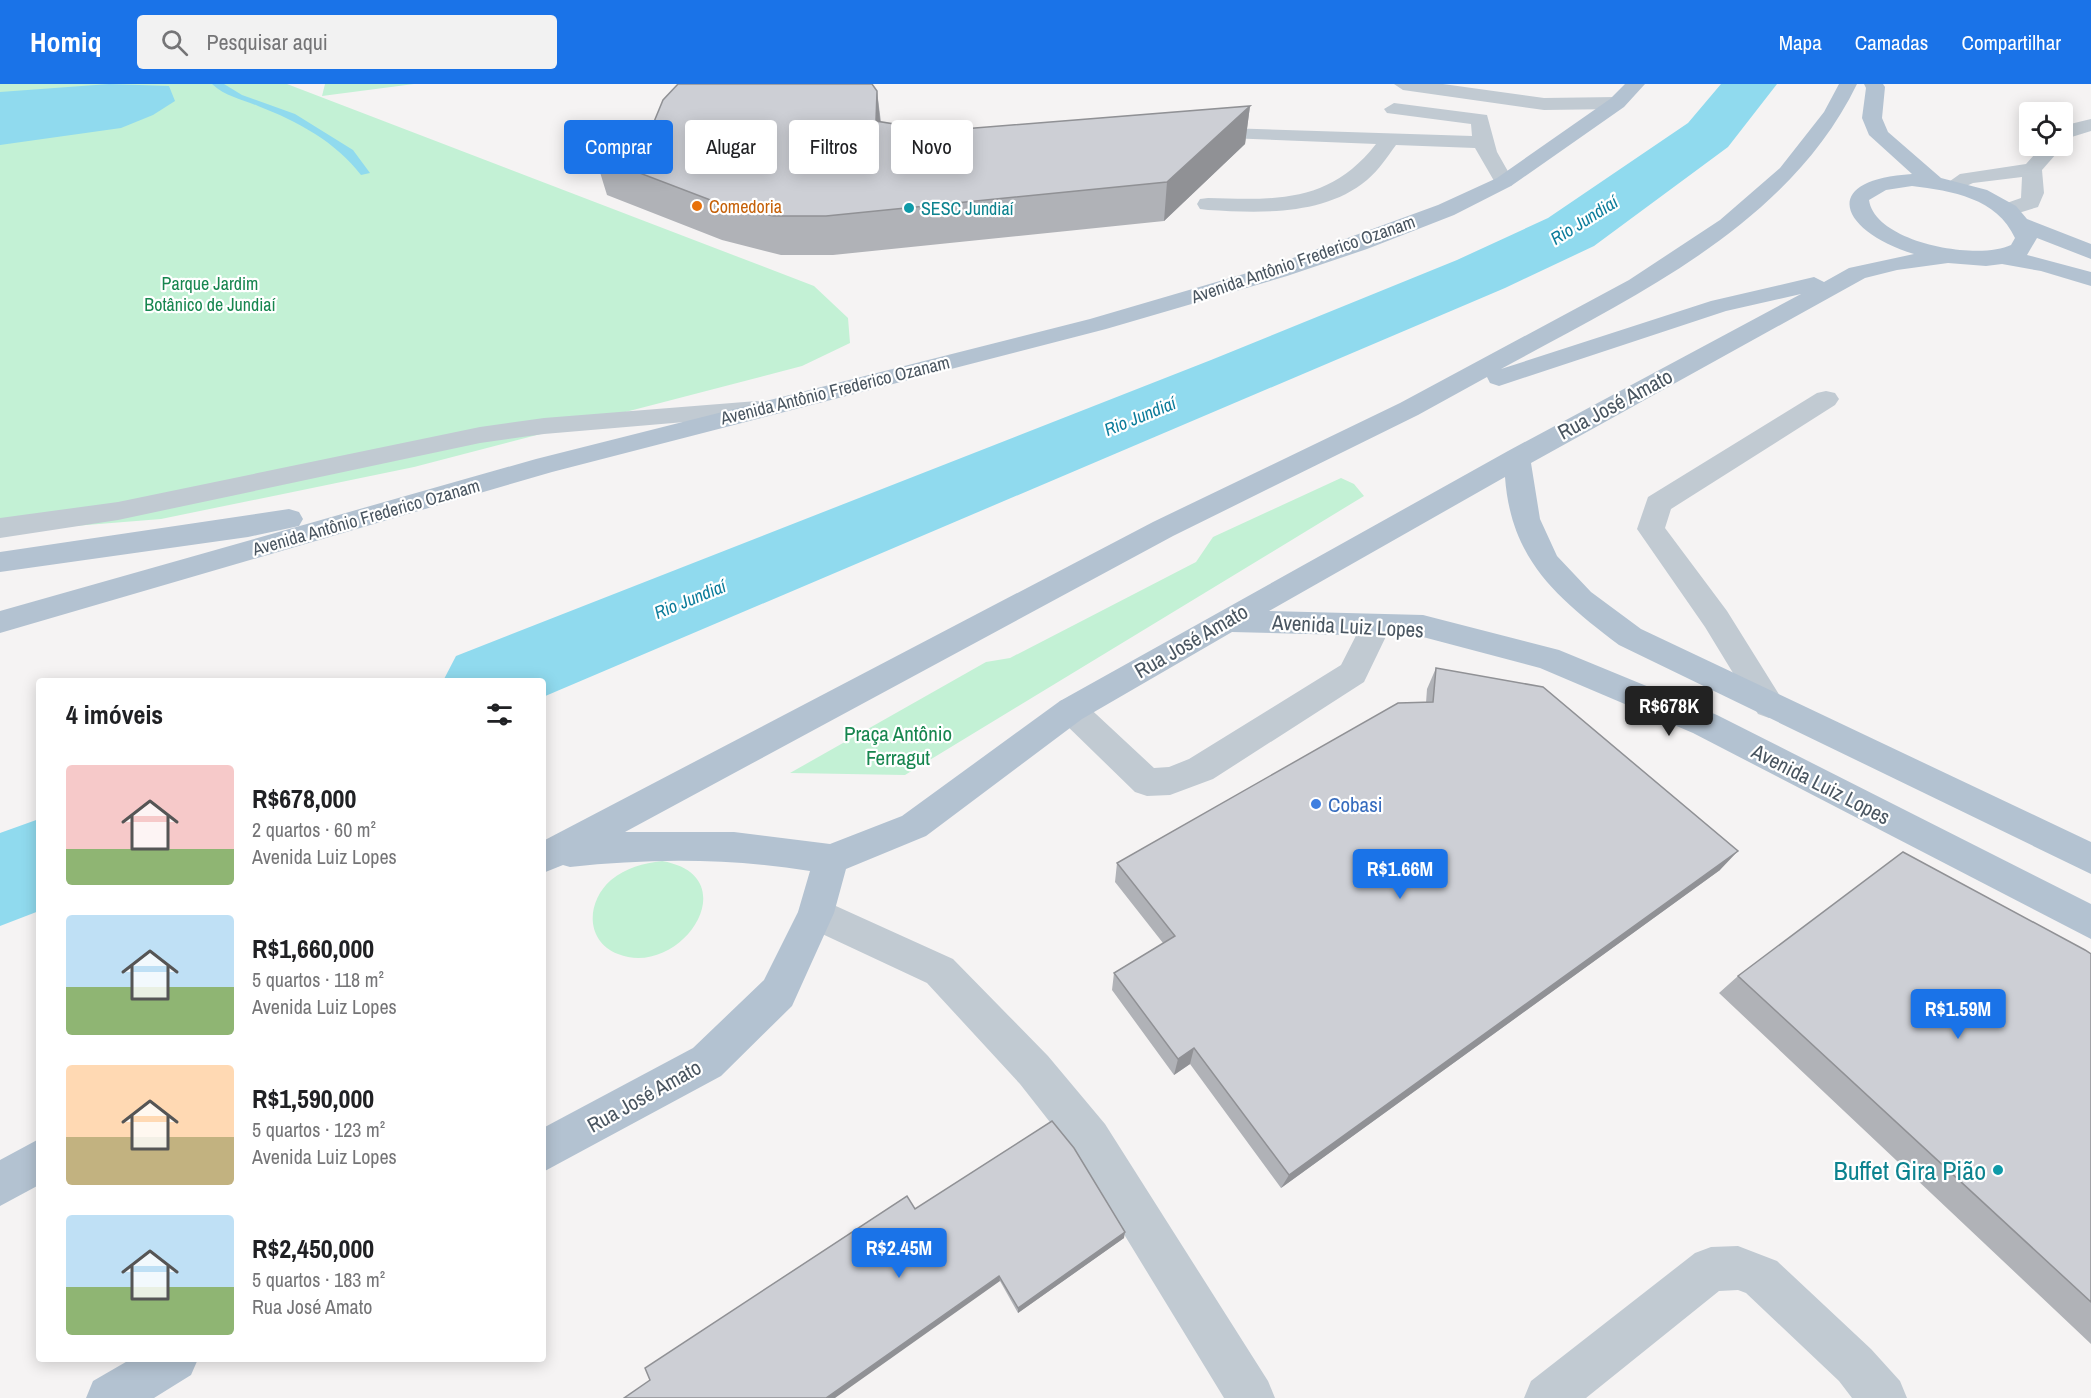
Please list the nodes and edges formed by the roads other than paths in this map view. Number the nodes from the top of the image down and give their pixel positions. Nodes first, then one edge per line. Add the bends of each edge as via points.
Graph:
1 (1403, 84) edge
2 (1636, 84) edge
3 (1848, 84) edge
4 (1873, 84) edge
5 (1489, 98) junction
6 (1617, 103) junction
7 (1394, 109) dead end
8 (1480, 119) junction
9 (2091, 125) edge
10 (2073, 129) edge
11 (1183, 131) edge
12 (1391, 138) junction
13 (1482, 141) junction
14 (2044, 156) edge
15 (2032, 170) junction
16 (1504, 182) junction
17 (1944, 184) junction
18 (1208, 204) dead end
19 (2015, 217) junction
20 (2091, 252) edge
21 (1948, 256) junction
22 (2000, 257) junction
23 (1857, 273) junction
24 (2091, 279) edge
25 (1826, 399) dead end
26 (756, 409) junction
27 (1409, 409) junction
28 (1517, 457) junction
29 (546, 465) junction
30 (0, 528) edge
31 (0, 562) edge
32 (1225, 621) junction
33 (0, 622) edge
34 (1376, 626) junction
35 (1769, 705) junction
36 (1071, 710) junction
37 (546, 856) edge
38 (831, 859) junction
39 (2091, 859) edge
40 (816, 913) junction
41 (2091, 922) edge
42 (546, 1149) edge
43 (170, 1362) edge
44 (110, 1398) edge
45 (1251, 1398) edge
46 (1548, 1398) edge
47 (1884, 1398) edge

1 - 5 lane
2 - 6 main road, Avenida Antônio Frederico Ozanam
3 - 27 main road via 1833,114 1787,172 1728,225 1638,285
4 - 17 main road via 1876,87 1872,118 1879,135
5 - 6 lane via 1544,104
5 - 8 lane
6 - 16 main road, Avenida Antônio Frederico Ozanam
7 - 8 lane
8 - 13 lane
9 - 10 lane
11 - 12 lane
12 - 13 lane
12 - 18 lane via 1359,176 1318,197 1251,206
13 - 16 lane
14 - 15 lane
15 - 17 lane
15 - 19 lane via 2030,202
16 - 26 main road, Avenida Antônio Frederico Ozanam via 1413,222 1279,270 1098,324
17 - 19 main road via 1983,196
17 - 21 main road via 1902,180 1876,184 1859,199 1867,221 1881,232 1916,248
19 - 20 main road
19 - 22 main road via 2026,238 2019,250
21 - 22 main road
21 - 23 main road, Rua José Amato
22 - 24 main road
23 - 27 main road via 1719,306
23 - 28 main road, Rua José Amato
25 - 35 lane via 1658,504 1651,529 1716,619
26 - 29 main road, Avenida Antônio Frederico Ozanam
26 - 30 lane via 480,435 117,511
27 - 37 main road via 1163,529
28 - 32 main road, Rua José Amato
28 - 35 main road via 1518,495 1539,555 1575,598 1629,637
29 - 31 main road via 248,527
29 - 33 main road, Avenida Antônio Frederico Ozanam
32 - 34 main road, Avenida Luiz Lopes
32 - 36 main road, Rua José Amato
34 - 36 lane via 1353,673 1201,769 1170,781 1147,782
34 - 41 main road, Avenida Luiz Lopes via 1423,626 1548,658 1705,724
35 - 39 main road
36 - 38 main road, Rua José Amato via 914,826
37 - 38 main road via 612,846 658,845 742,847
38 - 40 main road, Rua José Amato
40 - 42 main road, Rua José Amato via 778,993 707,1062
40 - 45 lane via 940,971 1034,1070 1090,1139
43 - 44 main road
46 - 47 lane via 1711,1269 1738,1268 1761,1277

